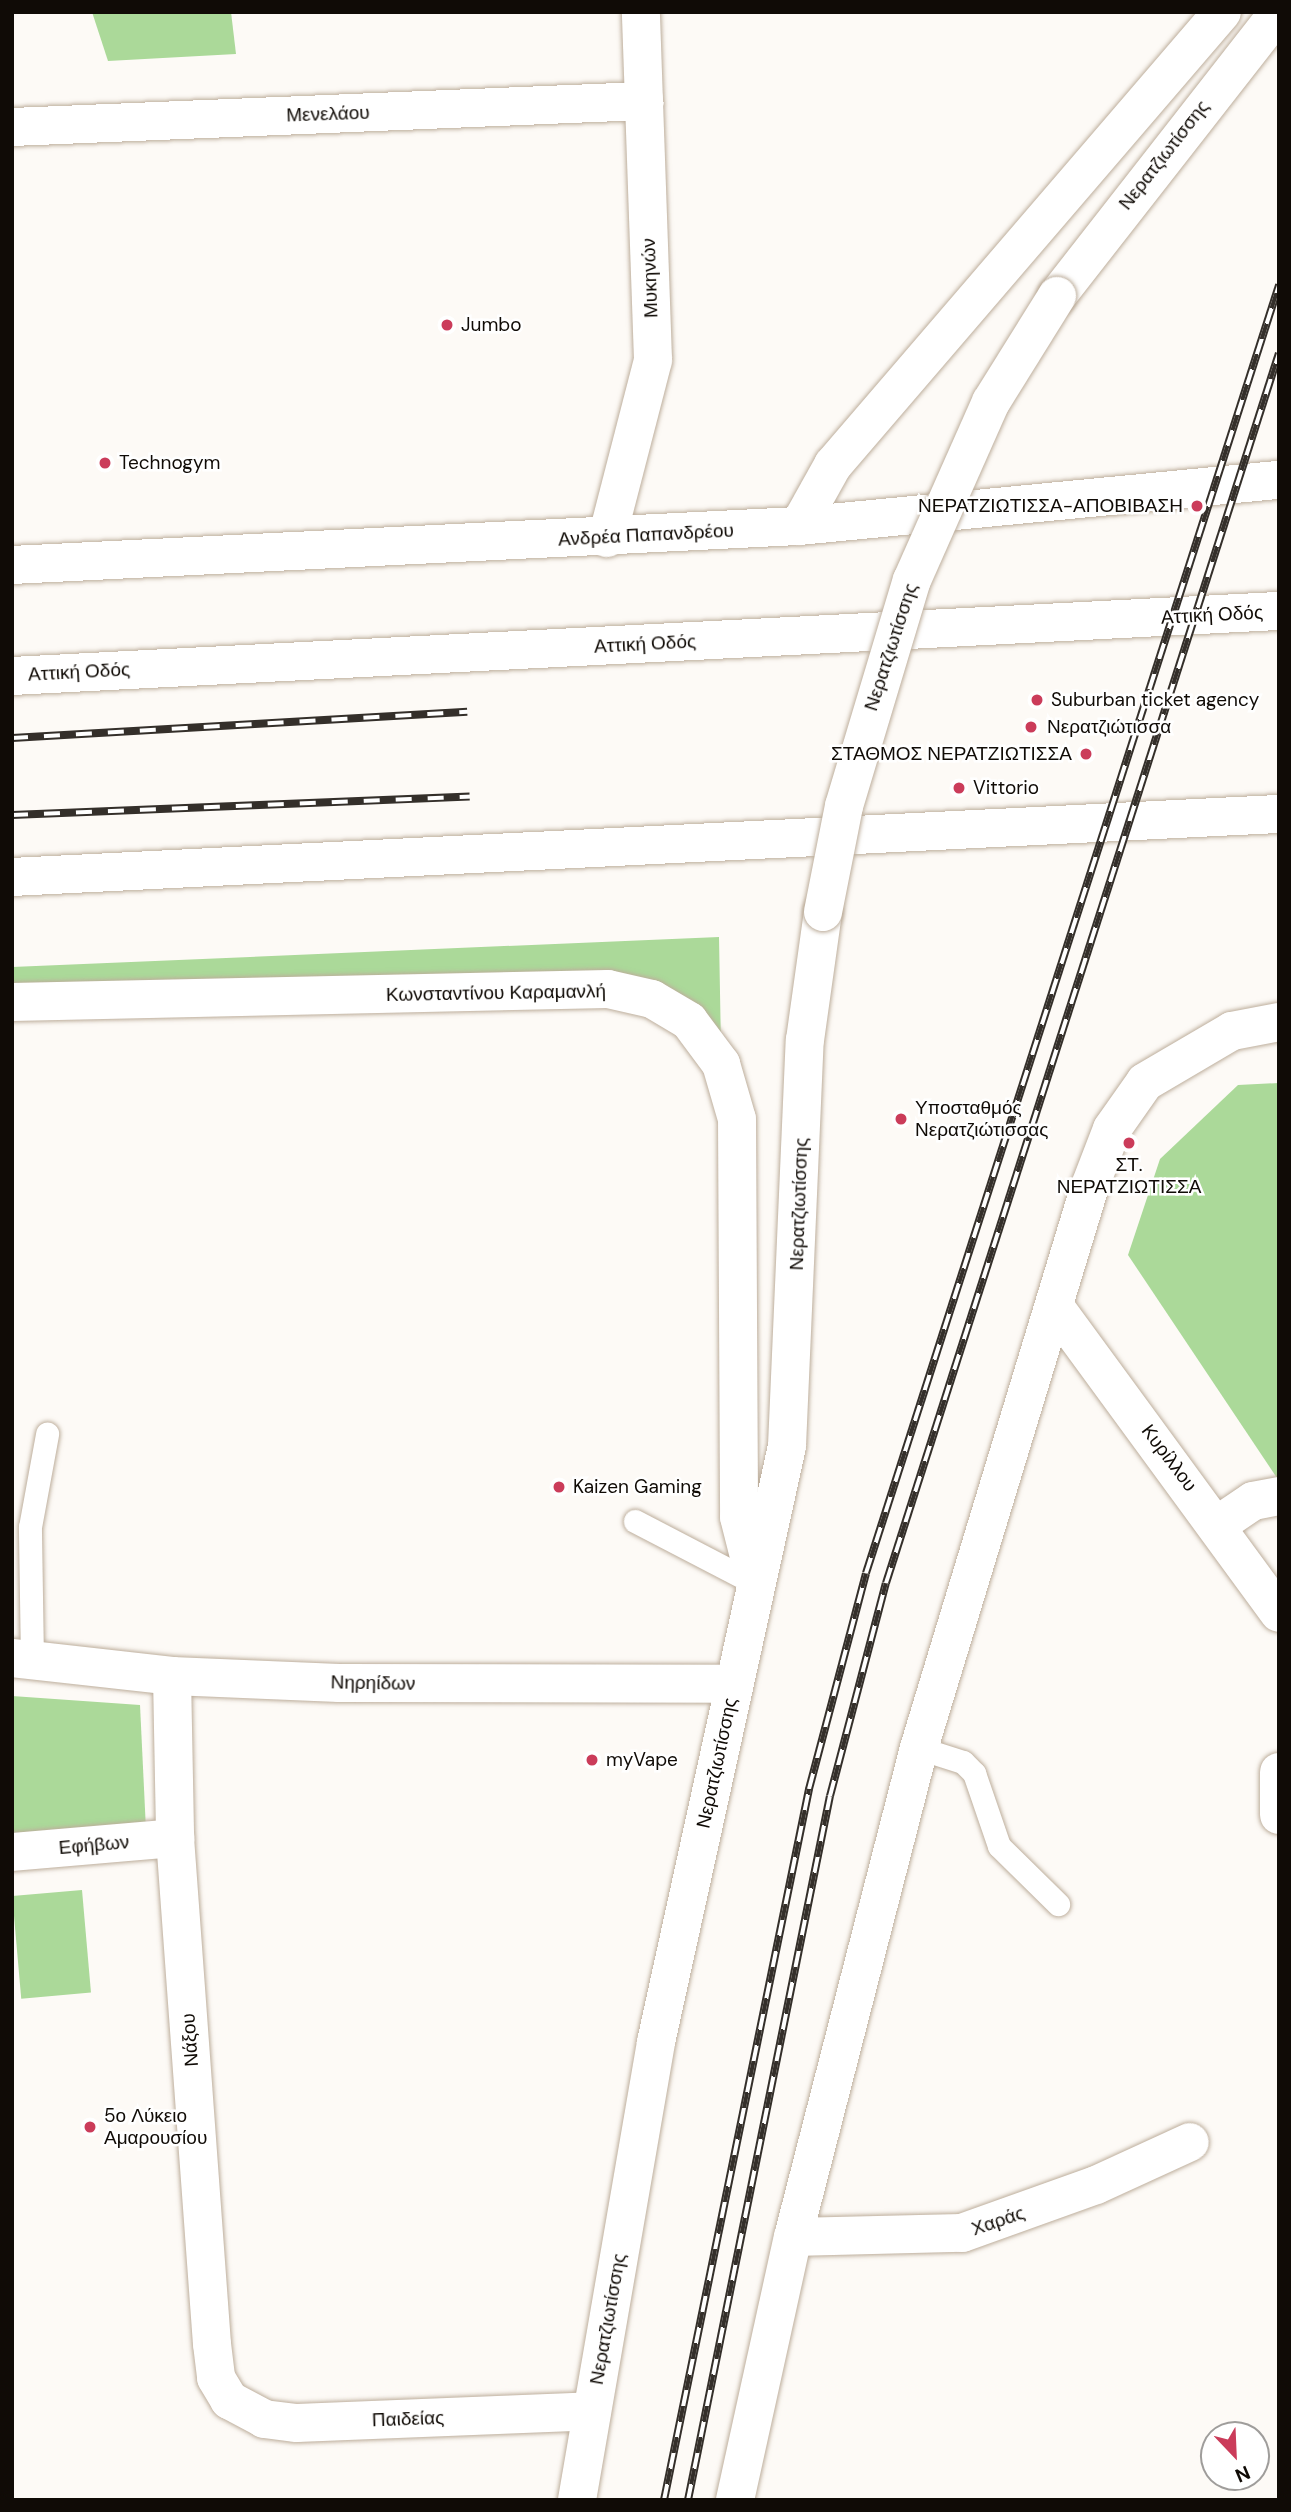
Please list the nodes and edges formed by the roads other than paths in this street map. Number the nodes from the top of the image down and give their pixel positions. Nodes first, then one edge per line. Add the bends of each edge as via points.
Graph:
1 (641, 12) edge
2 (1223, 12) edge
3 (1279, 12) edge
4 (644, 101) junction
5 (12, 127) edge
6 (1279, 480) edge
7 (799, 526) junction
8 (607, 538) junction
9 (12, 565) edge
10 (1279, 611) edge
11 (12, 676) edge
12 (1279, 814) edge
13 (24, 878) edge
14 (12, 1002) edge
15 (1279, 1022) edge
16 (1055, 1307) junction
17 (47, 1434) dead end
18 (1279, 1496) edge
19 (635, 1521) dead end
20 (1219, 1524) junction
21 (756, 1584) junction
22 (1279, 1613) edge
23 (22, 1659) edge
24 (172, 1675) junction
25 (734, 1684) junction
26 (919, 1748) junction
27 (1279, 1772) edge
28 (1279, 1815) edge
29 (175, 1838) junction
30 (12, 1852) edge
31 (1058, 1904) dead end
32 (1190, 2142) dead end
33 (793, 2237) junction
34 (229, 2400) joint
35 (592, 2411) junction
36 (577, 2500) edge
37 (735, 2500) edge

1 - 4 main road, Μυκηνών
2 - 7 main road via 833,465
3 - 21 main road, Νερατζιωτίσσης, bridge via 1057,296 991,402 912,580 844,806 823,912 805,1040 788,1433
4 - 5 main road, Μενελάου
4 - 8 main road, Μυκηνών via 653,360
6 - 7 main road, Ανδρέα Παπανδρέου
7 - 8 main road, Ανδρέα Παπανδρέου
8 - 9 main road, Ανδρέα Παπανδρέου
10 - 11 main road, Αττική Οδός
12 - 13 main road
14 - 21 main road, Κωνσταντίνου Καραμανλή via 608,989 652,999 689,1021 721,1064 737,1119 739,1517
15 - 16 main road via 1232,1031 1145,1082 1107,1142
16 - 20 main road, Κυρίλλου
16 - 26 main road
17 - 23 lane via 30,1527
18 - 20 main road via 1253,1501
19 - 21 lane
20 - 22 main road, Κυρίλλου
21 - 25 main road, Νερατζιωτίσσης
23 - 24 main road, Νηρηίδων
24 - 25 main road, Νηρηίδων via 339,1683
24 - 29 main road, Νάξου
25 - 35 main road, Νερατζιωτίσσης via 656,2042
26 - 31 lane via 963,1762 974,1773 999,1846
26 - 33 main road
27 - 28 main road
29 - 30 main road, Εφήβων
29 - 34 main road, Νάξου via 212,2344 216,2378
32 - 33 main road, Χαράς via 1096,2185 962,2233
33 - 37 main road
34 - 35 main road, Παιδείας via 264,2419 297,2423
35 - 36 main road, Νερατζιωτίσσης

